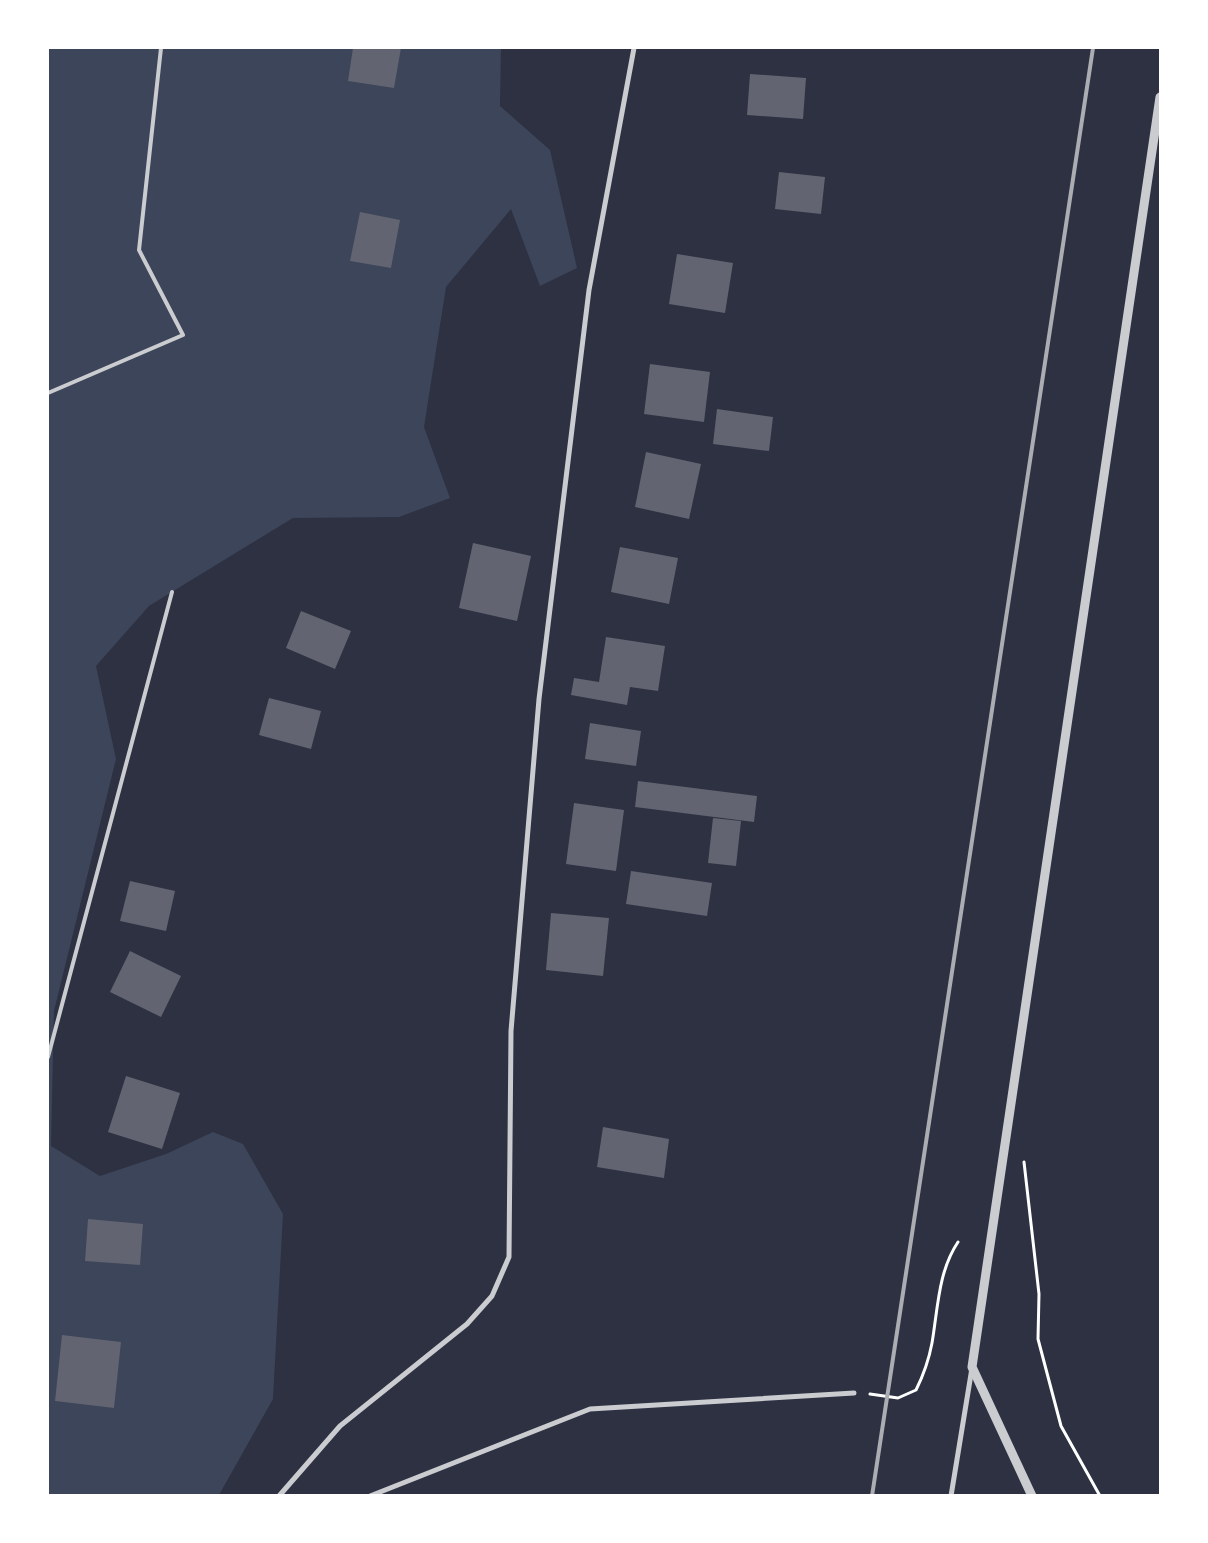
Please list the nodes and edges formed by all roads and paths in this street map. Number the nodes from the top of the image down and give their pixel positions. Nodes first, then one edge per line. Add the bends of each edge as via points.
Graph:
1 (161, 48) edge
2 (634, 48) edge
3 (1160, 97) edge
4 (48, 393) edge
5 (172, 592) dead end
6 (48, 1058) edge
7 (1024, 1162) dead end
8 (958, 1242) dead end
9 (972, 1367) junction
10 (854, 1393) joint
11 (279, 1496) edge
12 (370, 1496) edge
13 (951, 1496) edge
14 (1032, 1496) edge
15 (1100, 1496) edge

1 - 4 lane via 139,250 183,335
2 - 11 street via 589,290 539,699 511,1031 509,1257 492,1296 467,1324 340,1426
3 - 9 street
5 - 6 lane
7 - 15 path via 1039,1294 1038,1339 1061,1426
8 - 10 path via 939,1288 932,1344 916,1390 898,1398
9 - 13 street
9 - 14 street
10 - 12 street via 590,1409

